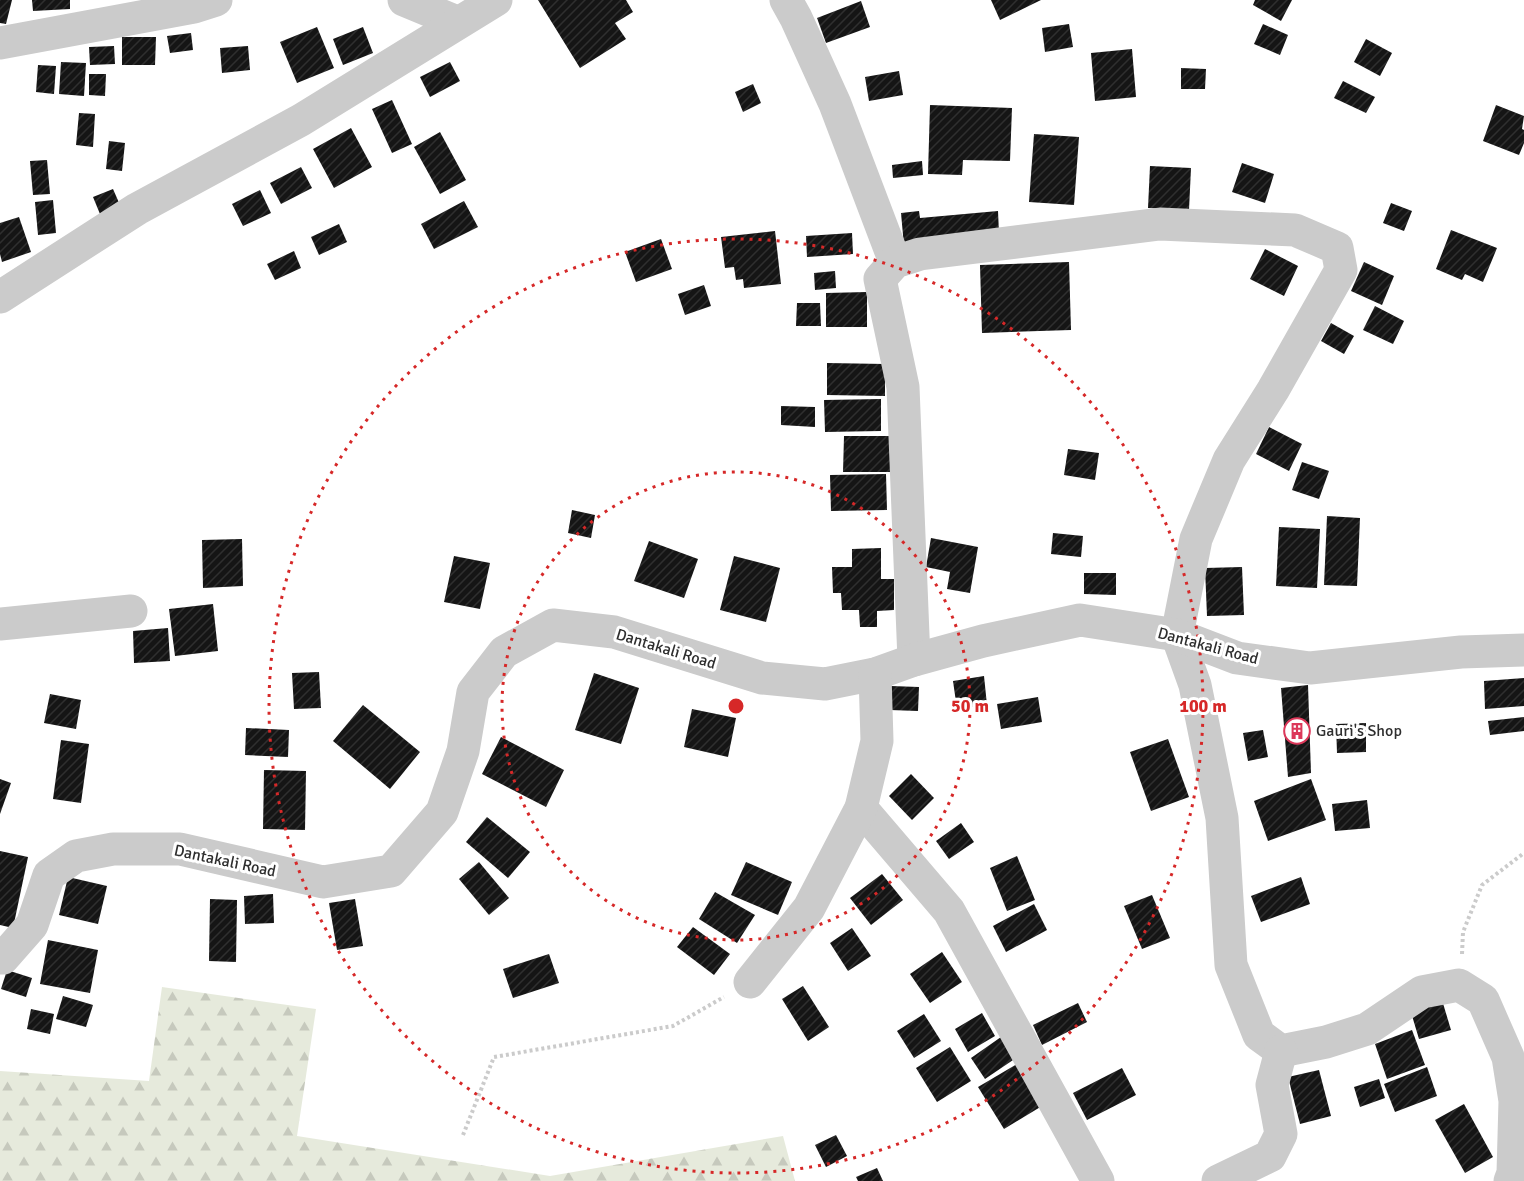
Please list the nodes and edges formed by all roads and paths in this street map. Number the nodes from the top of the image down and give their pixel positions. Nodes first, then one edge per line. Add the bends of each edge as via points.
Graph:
1 (216, 0) edge
2 (404, 0) edge
3 (496, 0) edge
4 (786, 0) edge
5 (457, 22) junction
6 (0, 43) edge
7 (895, 262) junction
8 (0, 297) edge
9 (131, 610) dead end
10 (0, 624) edge
11 (1177, 635) junction
12 (1524, 650) edge
13 (914, 660) junction
14 (875, 674) junction
15 (861, 808) junction
16 (1524, 854) edge
17 (0, 958) edge
18 (750, 982) joint
19 (1459, 985) junction
20 (1281, 1051) junction
21 (1516, 1055) edge
22 (463, 1135) dead end
23 (1098, 1181) edge
24 (1218, 1181) edge
25 (1510, 1181) edge

1 - 6 street via 194,8
2 - 5 street
3 - 5 street
4 - 7 street via 835,104
5 - 8 street via 301,120 137,209
7 - 11 street via 920,254 1160,224 1295,230 1337,248 1341,270 1229,460 1200,529
7 - 13 street via 880,279 903,387
9 - 10 street
11 - 12 street, Dantakali Road via 1237,658 1310,668 1461,652
11 - 13 street, Dantakali Road via 1080,620
11 - 20 street via 1195,685 1222,818 1231,965 1259,1035
13 - 14 street, Dantakali Road
14 - 15 street via 877,741
14 - 17 street, Dantakali Road via 825,684 762,678 614,632 553,625 504,652 473,692 463,750 442,812 391,871 323,882 180,849 113,849 76,856 49,875 32,925
15 - 18 street via 809,908
15 - 23 street via 948,912
16 - 19 path via 1482,885 1463,932
18 - 22 path via 673,1026 494,1057
19 - 20 street via 1422,992 1367,1029
19 - 21 street via 1484,1000
20 - 24 street via 1272,1085 1281,1134 1270,1156
21 - 25 street

